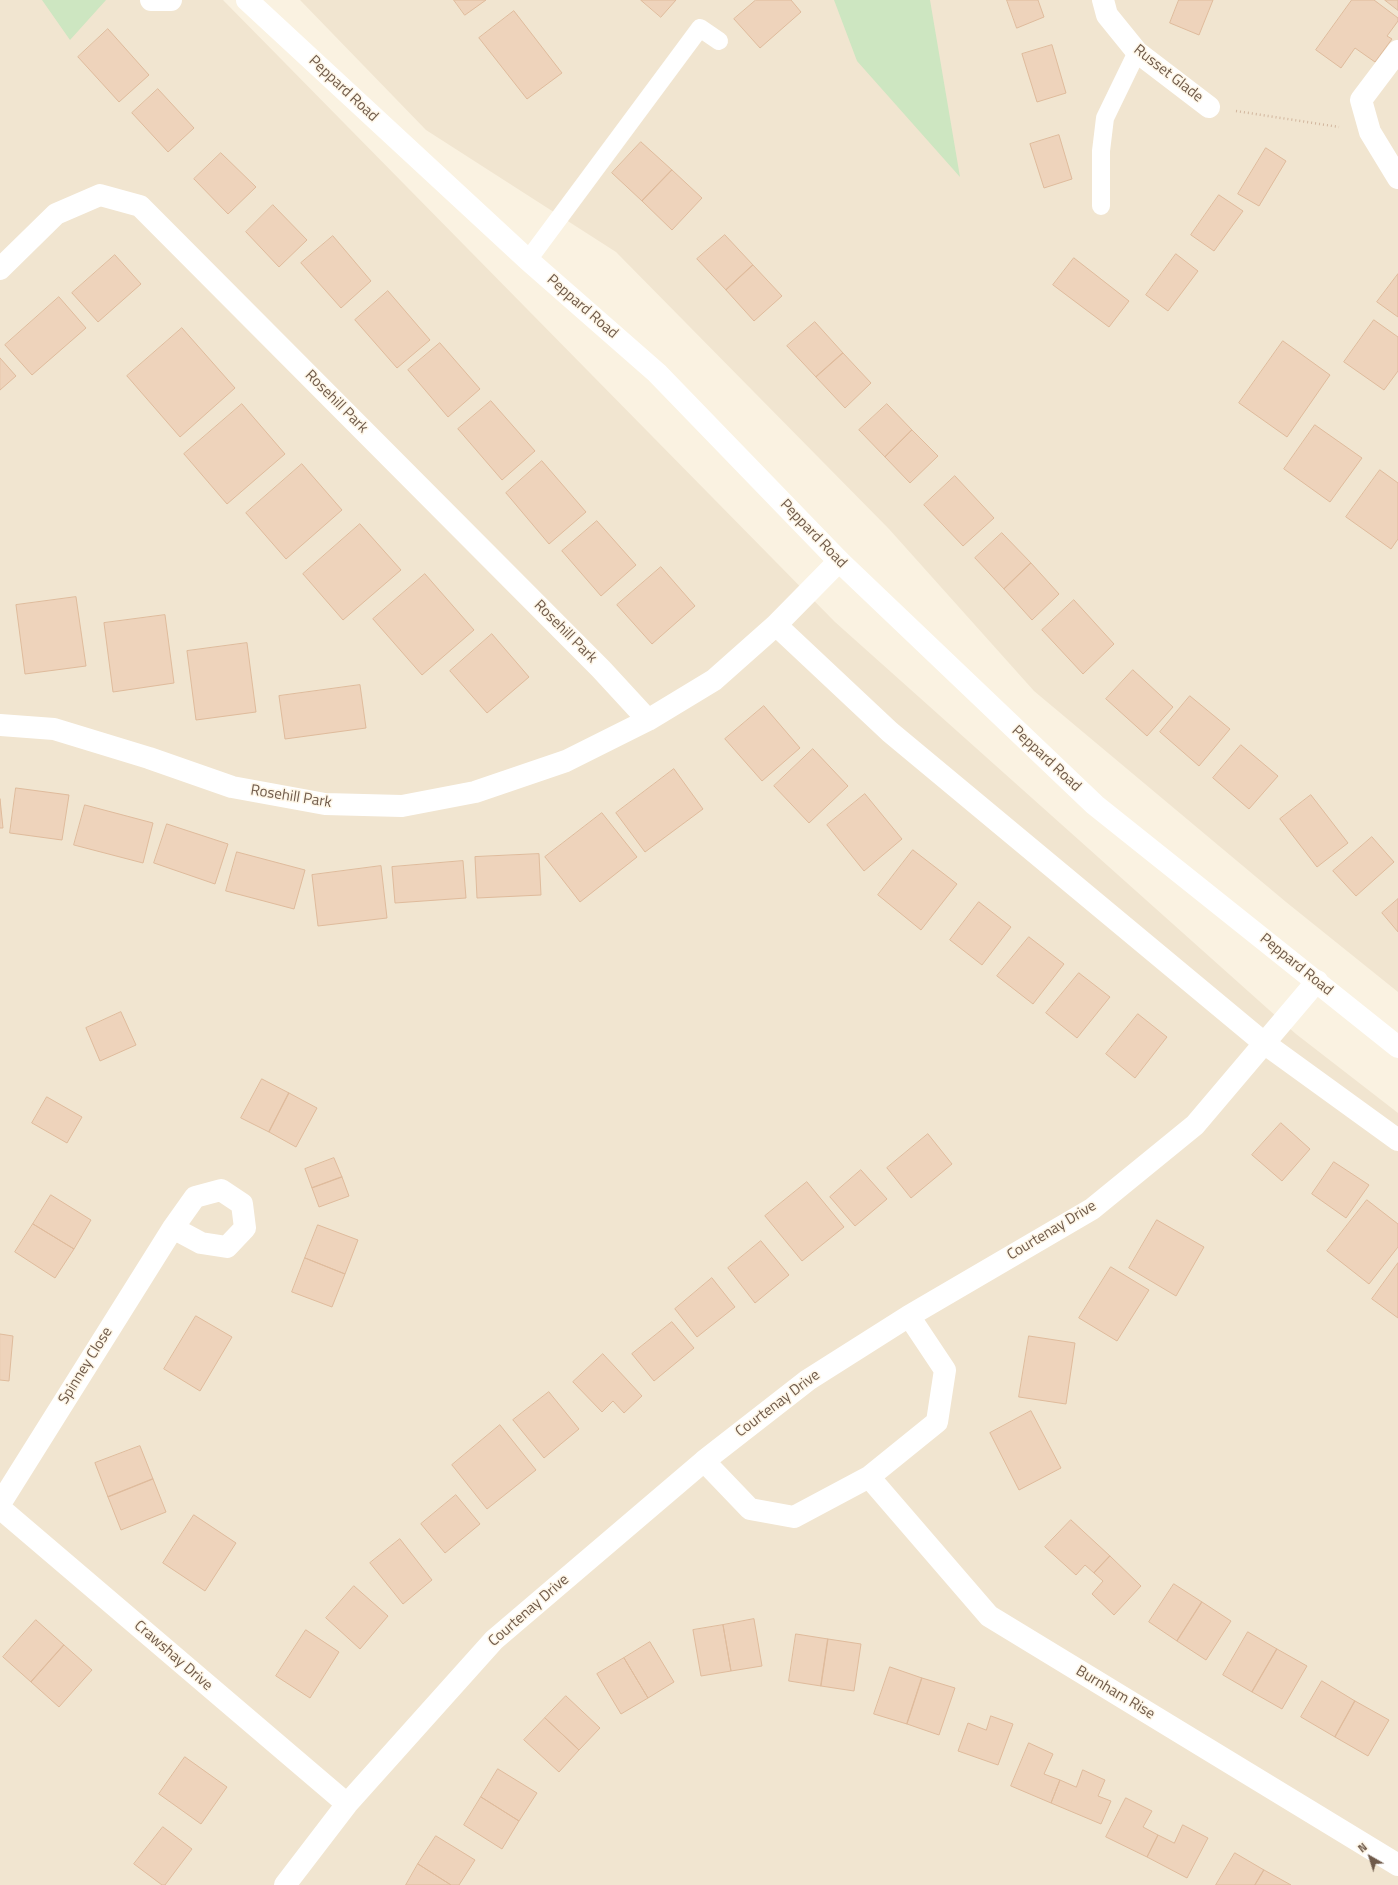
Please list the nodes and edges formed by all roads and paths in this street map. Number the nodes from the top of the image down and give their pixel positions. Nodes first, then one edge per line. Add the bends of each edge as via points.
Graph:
1 (151, 0) edge
2 (171, 0) edge
3 (247, 0) edge
4 (1103, 0) edge
5 (719, 42) dead end
6 (1398, 51) edge
7 (1137, 52) junction
8 (1209, 107) joint
9 (1370, 132) junction
10 (1398, 178) edge
11 (1101, 206) dead end
12 (528, 260) junction
13 (0, 269) edge
14 (839, 561) junction
15 (776, 625) junction
16 (648, 720) junction
17 (0, 725) edge
18 (1316, 980) junction
19 (1264, 1043) junction
20 (1398, 1047) edge
21 (1398, 1140) edge
22 (173, 1228) dead end
23 (909, 1316) junction
24 (704, 1461) junction
25 (869, 1477) junction
26 (0, 1504) edge
27 (0, 1508) edge
28 (347, 1804) junction
29 (1398, 1865) edge
30 (285, 1885) edge

1 - 2 street
3 - 12 street, Peppard Road
4 - 7 street, Russet Glade via 1107,15
5 - 12 lane via 700,28
6 - 9 street via 1361,100
7 - 8 street, Russet Glade
7 - 11 lane via 1105,118 1101,151
8 - 9 path
9 - 10 street
12 - 14 street, Peppard Road via 656,373
13 - 16 street, Rosehill Park via 56,214 100,195 140,206 601,669
14 - 15 street, Rosehill Park
14 - 18 street, Peppard Road via 1095,804
15 - 16 street, Rosehill Park via 714,680
15 - 19 street via 890,732
16 - 17 street, Rosehill Park via 566,761 475,792 402,806 325,804 232,787 54,729
18 - 19 street, Courtenay Drive
18 - 20 street, Peppard Road
19 - 21 street
19 - 23 street, Courtenay Drive via 1195,1125 1092,1209
22 - 26 street, Spinney Close
23 - 24 street, Courtenay Drive via 808,1380
23 - 25 street via 944,1370 937,1422
24 - 25 street via 750,1509 794,1517
24 - 28 street, Courtenay Drive via 494,1640
25 - 29 street, Burnham Rise via 989,1616
27 - 28 street, Crawshay Drive
28 - 30 street, Courtenay Drive

